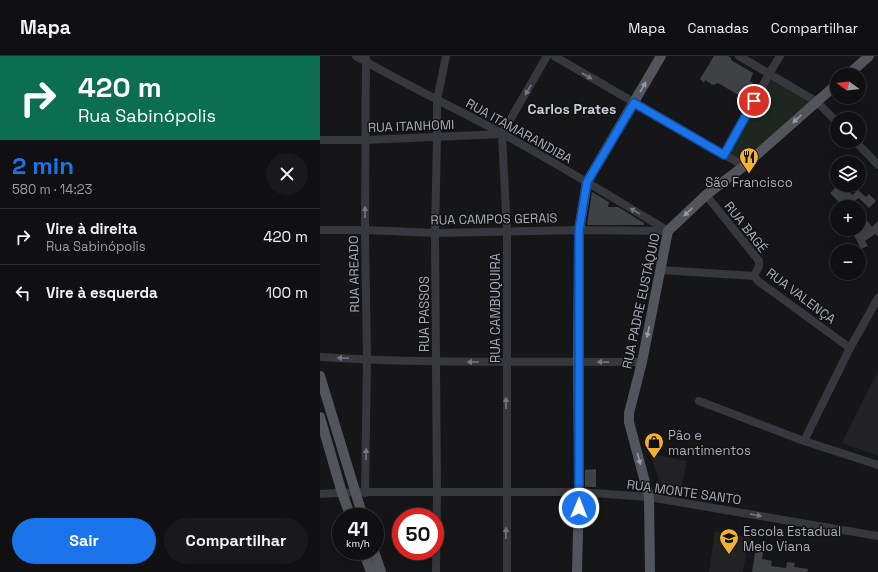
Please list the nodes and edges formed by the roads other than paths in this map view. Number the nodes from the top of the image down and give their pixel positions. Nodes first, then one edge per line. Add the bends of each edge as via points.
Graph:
1 (356, 56) edge
2 (446, 56) edge
3 (547, 56) edge
4 (554, 56) edge
5 (661, 56) edge
6 (739, 56) edge
7 (780, 56) edge
8 (869, 56) edge
9 (365, 59) edge
10 (856, 68) edge
11 (769, 74) junction
12 (830, 90) edge
13 (437, 100) junction
14 (817, 102) junction
15 (634, 103) junction
16 (830, 115) edge
17 (502, 134) junction
18 (437, 137) junction
19 (320, 140) edge
20 (365, 140) junction
21 (862, 148) edge
22 (724, 155) junction
23 (878, 165) edge
24 (744, 166) junction
25 (587, 182) junction
26 (706, 195) junction
27 (320, 230) edge
28 (365, 230) junction
29 (579, 230) junction
30 (507, 231) junction
31 (668, 231) junction
32 (436, 233) junction
33 (661, 270) junction
34 (754, 276) junction
35 (878, 298) edge
36 (850, 348) junction
37 (320, 357) edge
38 (367, 360) junction
39 (578, 361) junction
40 (436, 362) junction
41 (506, 362) junction
42 (642, 362) junction
43 (320, 376) edge
44 (699, 401) dead end
45 (320, 417) edge
46 (804, 440) junction
47 (878, 465) edge
48 (355, 492) junction
49 (437, 492) junction
50 (506, 492) junction
51 (579, 492) junction
52 (342, 493) junction
53 (365, 493) junction
54 (320, 494) edge
55 (649, 497) junction
56 (347, 508) edge
57 (360, 508) edge
58 (878, 536) edge
59 (366, 560) edge
60 (377, 560) edge
61 (371, 572) edge
62 (381, 572) edge
63 (436, 572) edge
64 (507, 572) edge
65 (577, 572) edge
66 (650, 572) edge

1 - 9 street, RUA ITAMARANDIBA
2 - 13 street, RUA PASSOS
3 -> 17 street
4 -> 15 street
15 -> 5 main road
6 - 11 street
7 - 11 street
8 - 10 main road
9 - 13 street, RUA ITAMARANDIBA
9 - 20 street, RUA AREADO
11 - 14 street
11 - 22 street
12 - 14 main road, RUA PADRE EUSTÁQUIO
13 - 17 street, RUA ITAMARANDIBA
13 - 18 street, RUA PASSOS
14 - 16 street
14 -> 24 main road, RUA PADRE EUSTÁQUIO
15 - 22 street
15 - 25 main road
17 - 18 street, RUA ITANHOMI
17 - 25 street, RUA ITAMARANDIBA
17 - 30 street, RUA CAMBUQUIRA
18 - 20 street, RUA ITANHOMI
18 - 32 street, RUA PASSOS
19 - 20 street, RUA ITANHOMI
28 -> 20 street, RUA AREADO
21 - 23 street
22 - 24 street
24 - 26 main road, RUA PADRE EUSTÁQUIO
25 - 29 main road
31 -> 25 street, RUA ITAMARANDIBA
26 -> 31 main road, RUA PADRE EUSTÁQUIO
26 - 34 street, RUA BAGÉ via 759,261
27 - 28 street, RUA CAMPOS GERAIS
28 - 32 street, RUA CAMPOS GERAIS
28 - 38 street, RUA AREADO
29 - 30 street, RUA CAMPOS GERAIS
29 - 31 street, RUA CAMPOS GERAIS
29 - 39 main road
30 - 32 street, RUA CAMPOS GERAIS
30 - 41 street, RUA CAMBUQUIRA
31 - 33 main road, RUA PADRE EUSTÁQUIO
32 - 40 street, RUA PASSOS
33 - 34 street, RUA VALENÇA
33 -> 42 main road, RUA PADRE EUSTÁQUIO
34 - 36 street, RUA VALENÇA
35 - 36 street
36 - 46 street
38 -> 37 street
38 - 40 street
53 -> 38 street, RUA AREADO
39 - 41 street
42 -> 39 street
39 - 51 main road
41 -> 40 street
40 - 49 street, RUA PASSOS
50 -> 41 street, RUA CAMBUQUIRA
42 -> 55 main road, RUA PADRE EUSTÁQUIO via 629,422
43 - 48 main road
44 - 46 street
45 - 52 main road
46 - 47 street
48 - 52 street, RUA MONTE SANTO
48 - 53 street, RUA MONTE SANTO
48 - 57 main road
49 - 50 street, RUA MONTE SANTO
49 - 53 street, RUA MONTE SANTO
49 - 63 street, RUA PASSOS
50 - 51 street, RUA MONTE SANTO
64 -> 50 street, RUA CAMBUQUIRA
51 - 55 street, RUA MONTE SANTO
51 - 65 main road
52 - 54 street, RUA MONTE SANTO
52 - 56 main road
55 -> 58 street, RUA MONTE SANTO
55 - 66 main road, RUA PADRE EUSTÁQUIO
59 - 61 main road
60 - 62 main road

